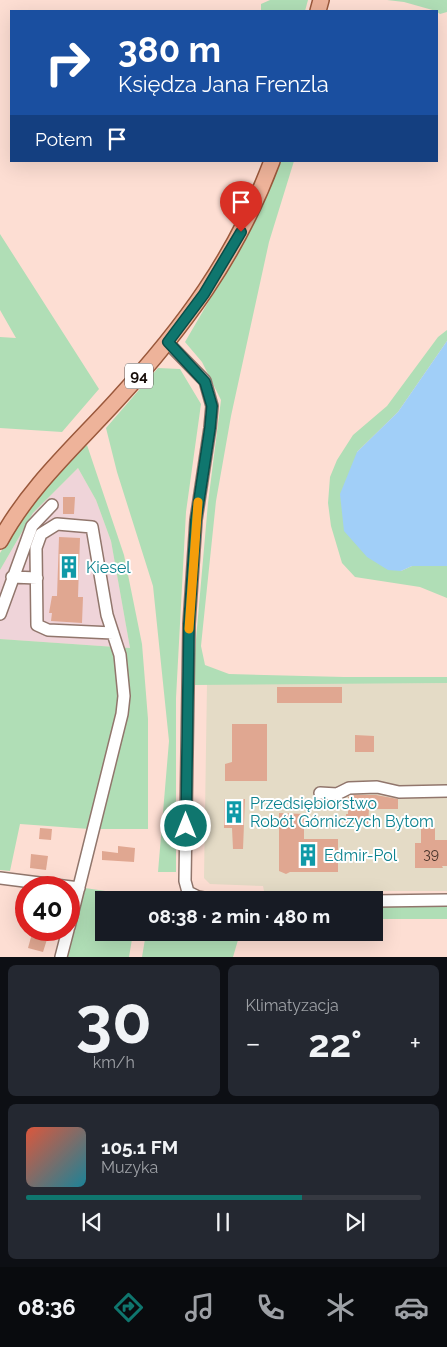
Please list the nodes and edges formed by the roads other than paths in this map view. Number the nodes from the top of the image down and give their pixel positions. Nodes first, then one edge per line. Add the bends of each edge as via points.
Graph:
1 (272, 162) edge
2 (168, 342) junction
3 (52, 505) dead end
4 (0, 541) edge
5 (12, 577) junction
6 (37, 578) junction
7 (0, 614) edge
8 (113, 633) junction
9 (447, 791) edge
10 (320, 793) dead end
11 (0, 878) edge
12 (15, 880) edge
13 (80, 884) edge
14 (188, 891) edge
15 (383, 900) edge
16 (447, 900) edge
17 (65, 941) edge
18 (61, 957) edge

1 - 2 main road, 94 via 241,232 204,294
2 - 4 main road, 94 via 29,497
2 - 14 street via 205,382 212,406 196,520 189,624 185,881
3 - 5 street via 32,526
5 - 6 street
5 - 7 street
6 - 8 street via 37,625 48,630
6 - 8 street via 36,548 40,534 57,524 92,526
8 - 13 street via 120,655 124,696 122,714
9 - 10 street via 399,792 376,787 349,788 338,794
11 - 12 street
15 - 16 street
17 - 18 street

